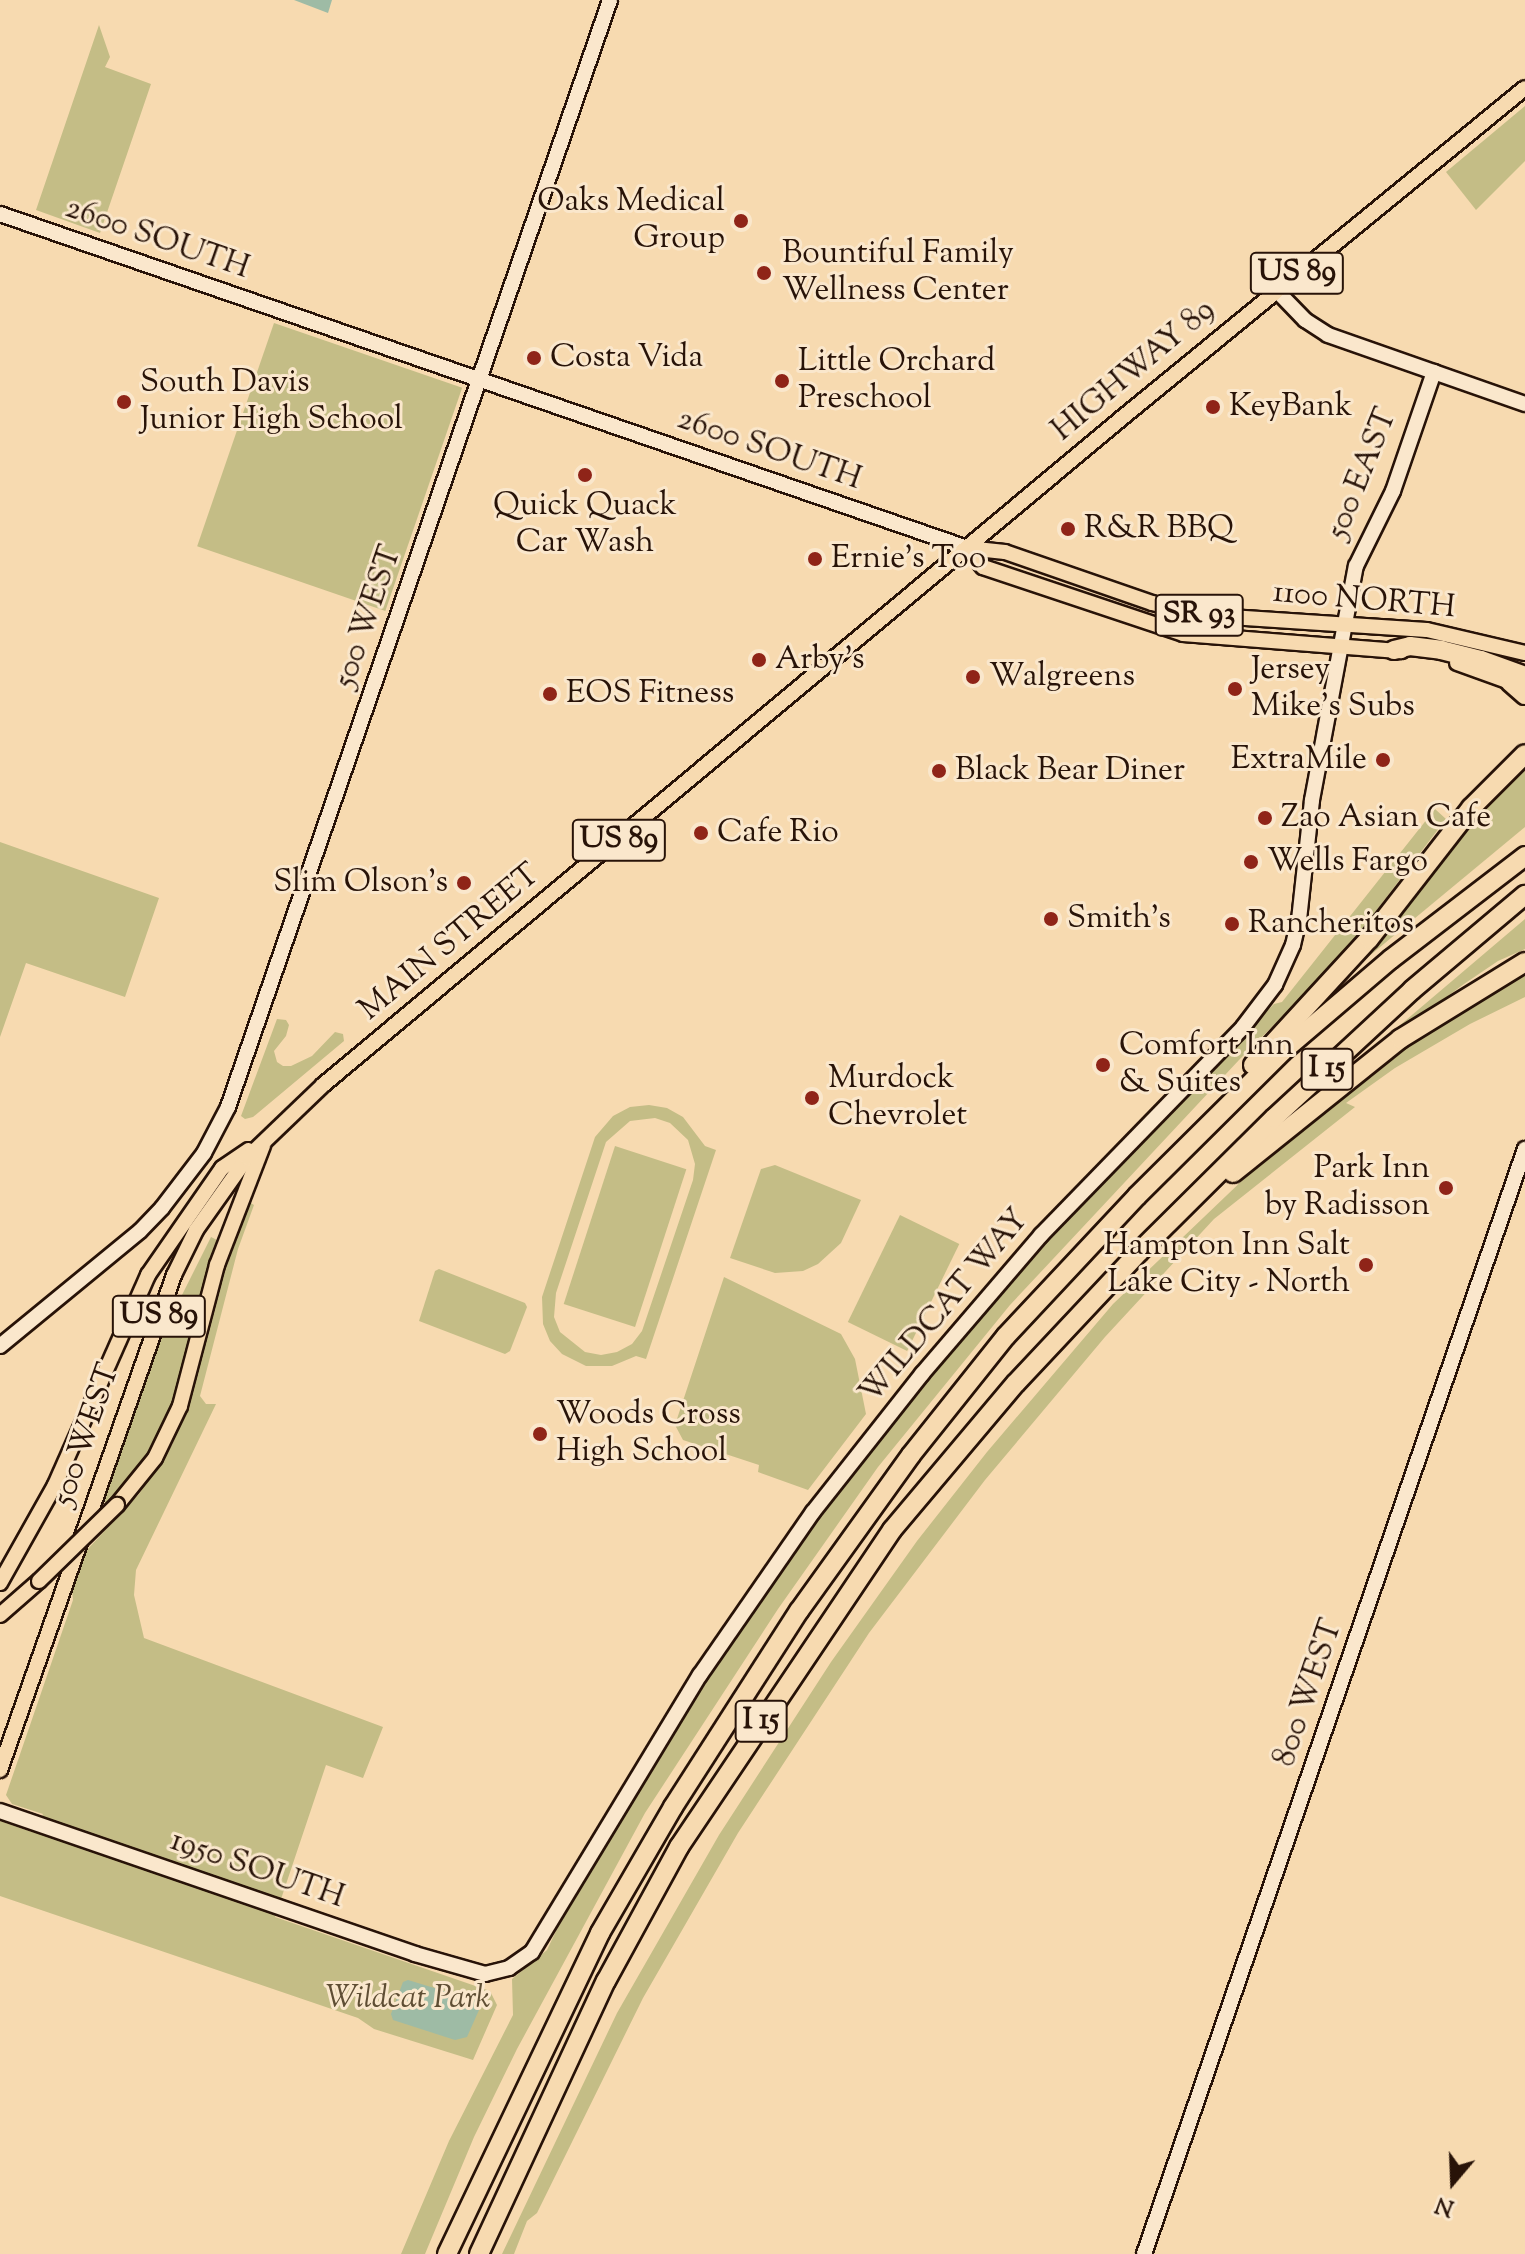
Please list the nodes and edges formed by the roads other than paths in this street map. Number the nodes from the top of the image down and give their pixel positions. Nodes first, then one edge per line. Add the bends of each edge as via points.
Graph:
1 (610, 0) edge
2 (1525, 88) edge
3 (0, 214) edge
4 (1276, 290) junction
5 (1434, 372) junction
6 (479, 379) junction
7 (1525, 404) edge
8 (967, 548) junction
9 (1345, 625) junction
10 (1341, 647) junction
11 (1394, 650) joint
12 (1525, 653) edge
13 (1520, 682) edge
14 (1525, 695) edge
15 (1524, 754) edge
16 (1525, 856) edge
17 (1525, 895) edge
18 (1525, 962) edge
19 (266, 1138) junction
20 (1525, 1149) edge
21 (1137, 1196) junction
22 (1139, 1252) junction
23 (0, 1346) edge
24 (0, 1583) edge
25 (0, 1615) edge
26 (0, 1770) edge
27 (0, 1811) edge
28 (497, 1974) joint
29 (447, 2254) edge
30 (479, 2254) edge
31 (1144, 2254) edge

1 - 6 street, 500 WEST
2 - 4 main road, HIGHWAY 89 / US 89
3 - 6 street, 2600 SOUTH
4 - 5 street via 1322,332
4 - 8 main road, HIGHWAY 89 / US 89
5 - 7 street
5 - 9 street, 500 EAST via 1389,500 1359,557
6 - 8 street, 2600 SOUTH
6 - 23 street, 500 WEST via 238,1084 204,1153 140,1231
8 - 9 main road, 1100 NORTH / SR 93 via 1008,553 1184,612
8 - 10 main road, 2600 SOUTH / SR 93 via 983,567 1167,630 1228,640
8 - 19 main road, MAIN STREET / US 89
9 - 10 street, 500 EAST
9 - 12 main road, 1100 NORTH / SR 93 via 1427,630
10 - 11 main road, 2600 SOUTH / SR 93
10 - 28 street, WILDCAT WAY via 1312,800 1299,920 1269,994 1041,1235 867,1443 700,1675 539,1944
11 - 13 highway via 1410,646 1481,660
13 - 14 highway
15 - 21 highway via 1471,808 1369,939
16 - 21 highway, I 15 via 1282,1052
17 - 22 highway, I 15 via 1412,990
18 - 22 highway via 1400,1039
19 - 24 main road via 222,1168 148,1275 55,1485
19 - 25 main road, bridge via 217,1265 180,1406 155,1458 117,1505
19 - 26 main road, 500 WEST / US 89 via 212,1205 174,1275
20 - 31 street, 800 WEST
21 - 29 highway, I 15 via 1006,1336 911,1455 799,1611 673,1807 600,1933
22 - 30 highway, I 15 via 1016,1383 892,1530 779,1694 679,1847 614,1967
27 - 28 street, 1950 SOUTH via 415,1954

